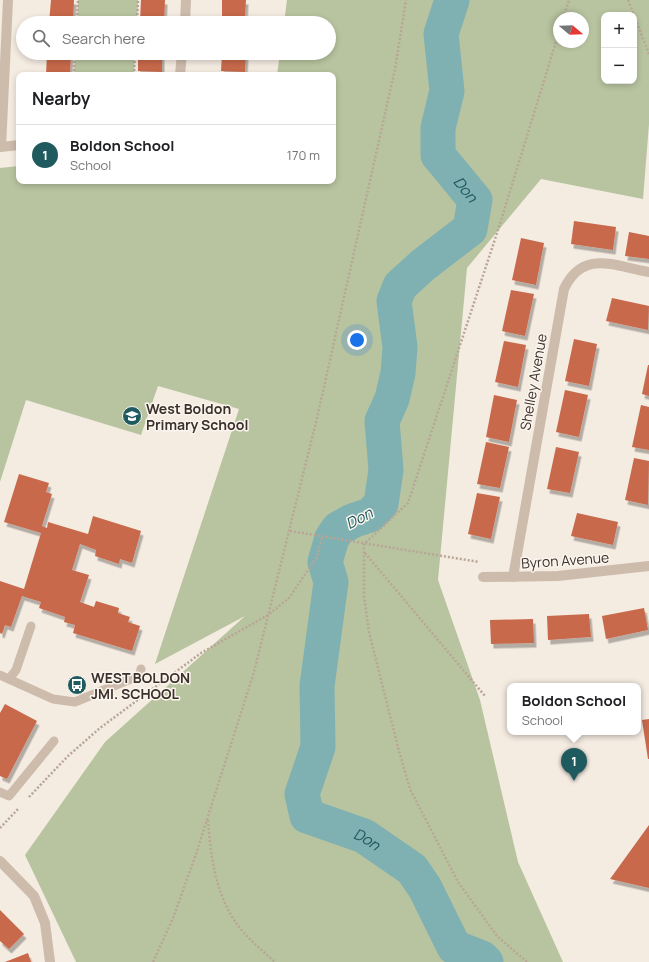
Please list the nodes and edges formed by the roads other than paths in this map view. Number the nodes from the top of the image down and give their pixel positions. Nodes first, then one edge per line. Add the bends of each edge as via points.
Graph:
1 (8, 0) edge
2 (186, 0) edge
3 (185, 16) edge
4 (181, 60) edge
5 (180, 72) edge
6 (16, 146) edge
7 (1, 147) edge
8 (649, 272) edge
9 (649, 566) edge
10 (483, 577) road end
11 (513, 577) junction
12 (31, 626) dead end
13 (141, 669) dead end
14 (0, 675) edge
15 (9, 679) junction
16 (54, 741) dead end
17 (0, 792) edge
18 (0, 860) edge
19 (50, 962) edge

1 - 7 street
2 - 3 street
4 - 5 street
6 - 7 street
8 - 11 street, Shelley Avenue via 597,263 586,264 569,277 564,289
9 - 11 street, Byron Avenue via 595,573
10 - 11 street, Byron Avenue
12 - 15 lane via 16,670
13 - 15 lane via 140,675 75,702 53,700
14 - 15 lane
16 - 17 lane via 9,796
18 - 19 street via 34,896 45,923

